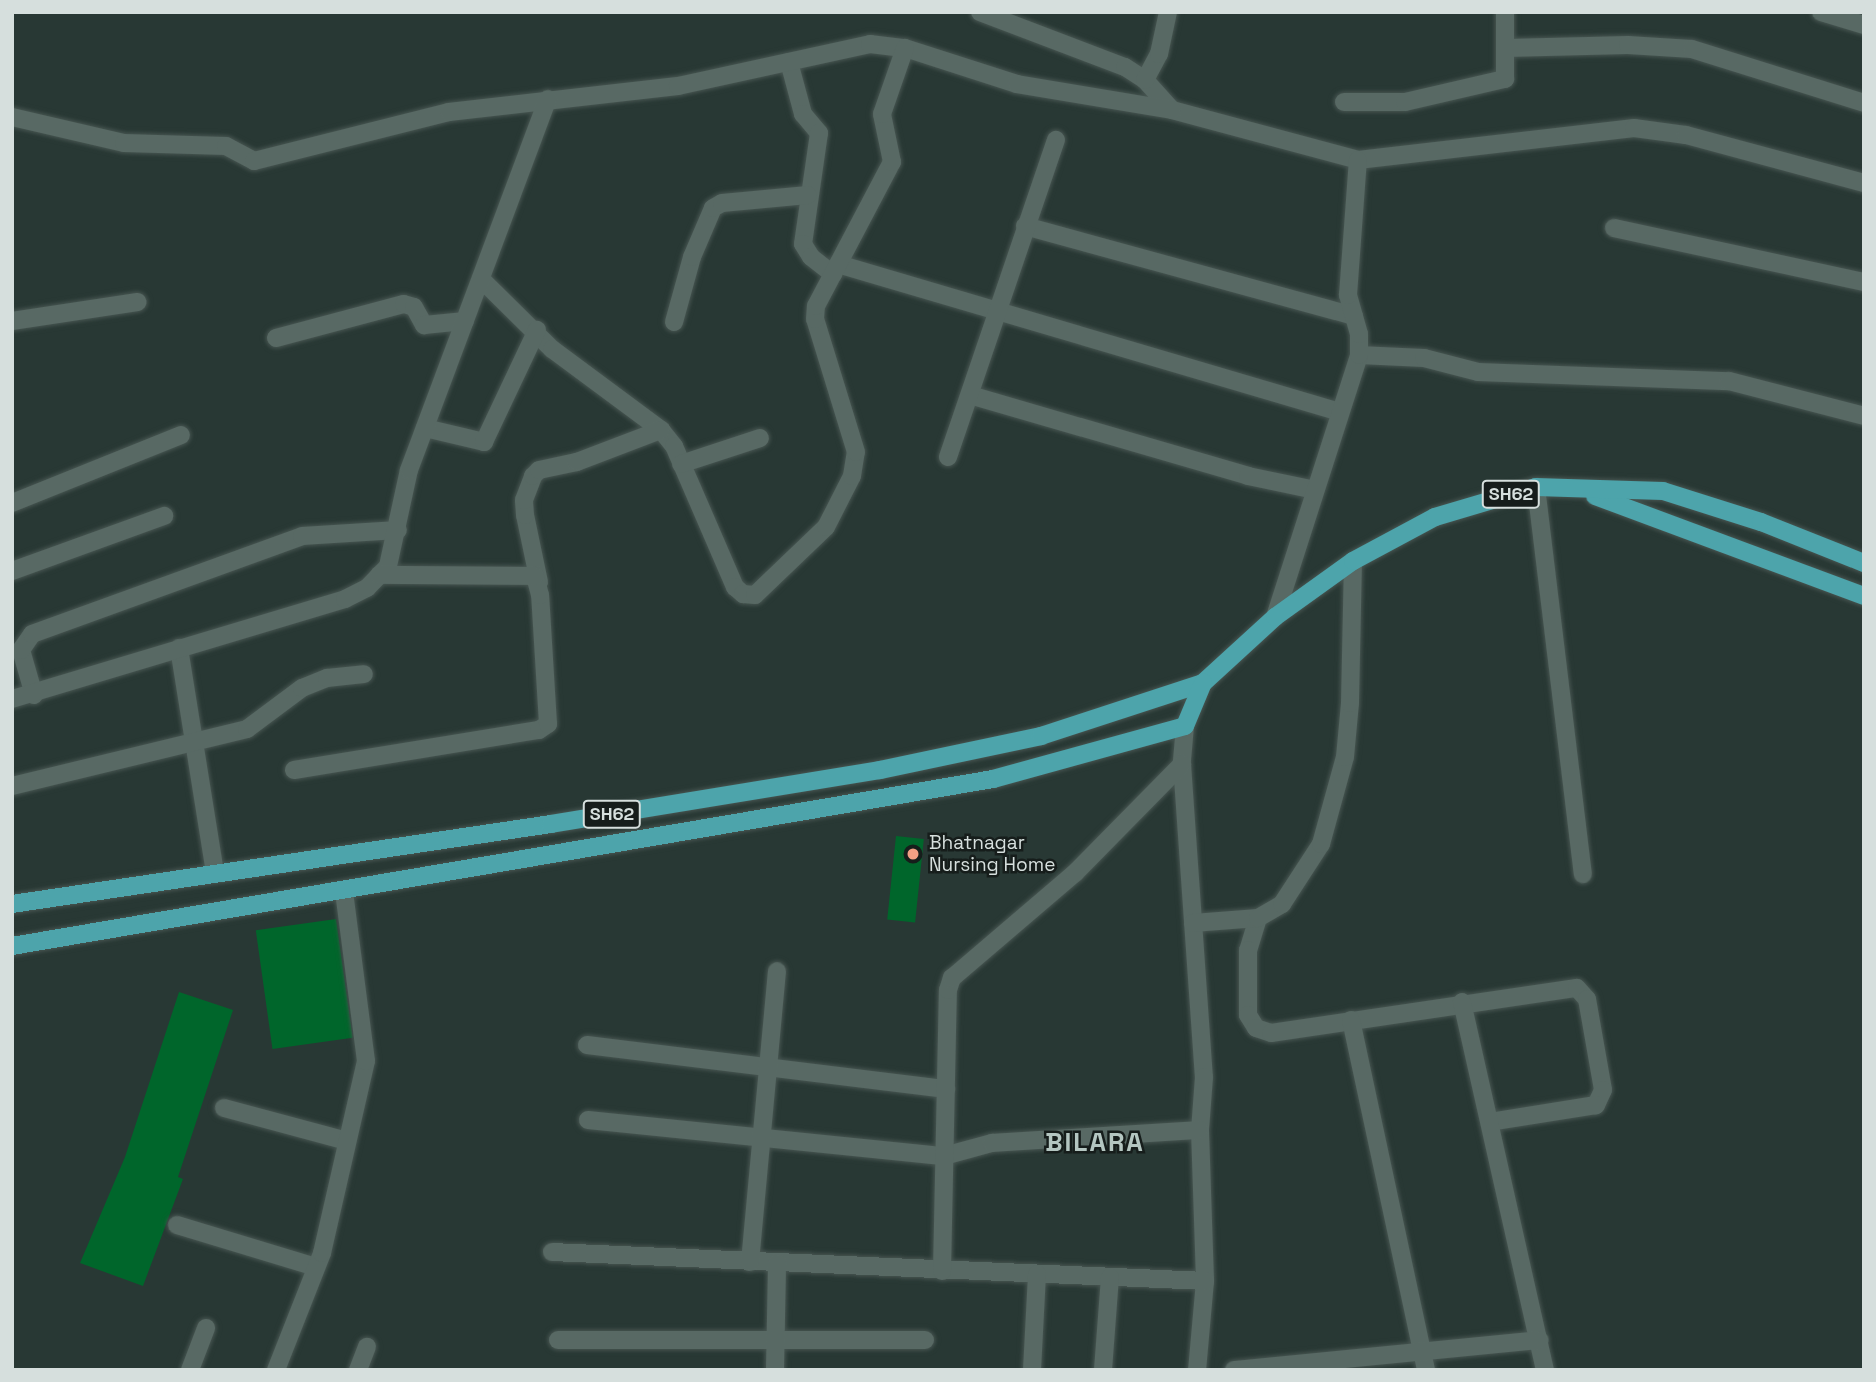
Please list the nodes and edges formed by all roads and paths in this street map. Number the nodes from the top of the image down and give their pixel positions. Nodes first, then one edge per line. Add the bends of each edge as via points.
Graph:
1 (980, 12) edge
2 (1168, 12) edge
3 (1505, 12) edge
4 (1821, 12) edge
5 (1864, 25) edge
6 (905, 48) junction
7 (1506, 48) junction
8 (789, 62) junction
9 (1145, 80) junction
10 (548, 99) junction
11 (1344, 102) dead end
12 (1864, 103) edge
13 (1172, 110) junction
14 (12, 117) edge
15 (1056, 140) dead end
16 (1359, 160) junction
17 (1864, 183) edge
18 (808, 195) junction
19 (1025, 226) junction
20 (1614, 228) dead end
21 (835, 269) junction
22 (481, 279) junction
23 (1864, 282) edge
24 (138, 302) dead end
25 (999, 312) junction
26 (1354, 316) junction
27 (12, 321) edge
28 (465, 321) junction
29 (674, 322) dead end
30 (537, 330) junction
31 (276, 338) dead end
32 (1359, 355) junction
33 (970, 395) junction
34 (1340, 412) junction
35 (1864, 416) edge
36 (425, 428) junction
37 (661, 430) junction
38 (181, 435) dead end
39 (760, 438) dead end
40 (948, 457) dead end
41 (681, 464) junction
42 (1536, 487) junction
43 (1315, 490) junction
44 (1582, 491) junction
45 (12, 503) edge
46 (164, 516) dead end
47 (398, 530) junction
48 (1353, 561) junction
49 (1864, 563) edge
50 (12, 571) edge
51 (379, 575) junction
52 (539, 582) junction
53 (1864, 596) edge
54 (1275, 617) junction
55 (179, 648) junction
56 (364, 674) dead end
57 (1203, 683) junction
58 (34, 695) junction
59 (12, 699) edge
60 (1185, 726) junction
61 (194, 742) junction
62 (1182, 764) junction
63 (294, 770) dead end
64 (12, 786) edge
65 (215, 872) junction
66 (1583, 874) dead end
67 (344, 891) junction
68 (12, 904) edge
69 (1258, 918) junction
70 (1193, 923) junction
71 (12, 946) edge
72 (777, 971) dead end
73 (1462, 1002) junction
74 (1351, 1020) junction
75 (587, 1045) dead end
76 (767, 1071) junction
77 (946, 1089) junction
78 (223, 1108) dead end
79 (588, 1120) dead end
80 (1490, 1122) junction
81 (1200, 1130) junction
82 (762, 1137) junction
83 (347, 1141) junction
84 (944, 1156) junction
85 (177, 1225) dead end
86 (552, 1252) dead end
87 (750, 1262) junction
88 (777, 1263) junction
89 (316, 1267) junction
90 (943, 1271) junction
91 (1037, 1274) junction
92 (1110, 1277) junction
93 (1205, 1281) junction
94 (206, 1328) dead end
95 (775, 1339) junction
96 (558, 1340) dead end
97 (925, 1340) dead end
98 (1540, 1340) junction
99 (367, 1347) dead end
100 (1424, 1362) edge
101 (190, 1370) edge
102 (276, 1370) edge
103 (358, 1370) edge
104 (775, 1370) edge
105 (1032, 1370) edge
106 (1103, 1370) edge
107 (1197, 1370) edge
108 (1234, 1370) edge
109 (1545, 1370) edge

1 - 9 street via 1125,67
2 - 9 street via 1159,54
3 - 7 street
4 - 5 street
6 - 8 street via 870,44
6 - 13 street via 1017,84
6 - 21 street via 882,114 892,162
7 - 11 street via 1507,71 1499,82 1405,102
7 - 12 street via 1628,45 1692,49
8 - 10 street via 678,86
8 - 18 street via 803,114 819,133
9 - 13 street
10 - 14 street via 449,112 254,161 226,146 124,143
10 - 22 street
13 - 16 street
15 - 19 street
16 - 17 street via 1634,128 1686,135
16 - 26 street via 1348,295
18 - 21 street via 803,244 811,257
18 - 29 street via 722,203 713,208 692,257
19 - 25 street
19 - 26 street
20 - 23 street
21 - 25 street
21 - 41 street via 816,306 815,320 856,452 841,504 826,527 765,587 755,595 743,594 735,587
22 - 28 street
22 - 30 street
24 - 27 street
25 - 33 street
25 - 34 street
26 - 32 street
28 - 31 street via 424,325 414,307 404,304
28 - 36 street
30 - 36 street via 484,442
30 - 37 street via 552,349
32 - 34 street
32 - 35 street via 1424,358 1478,372 1729,381
33 - 40 street
33 - 43 street via 1248,476
34 - 43 street
36 - 47 street via 409,470
37 - 41 street
37 - 52 street via 577,462 539,470 533,476 524,500
38 - 45 street
39 - 41 street
42 - 44 main road, SH62
42 - 48 main road, SH62 via 1435,517
42 - 66 street
43 - 54 street
44 - 49 main road, SH62 via 1663,491 1761,522
44 - 53 main road
46 - 50 street
47 - 51 street via 388,566
47 - 58 street via 302,536 32,634 21,650
48 - 54 main road, SH62
48 - 69 street via 1345,757 1321,844 1282,904
51 - 52 street via 526,575
51 - 55 street via 345,599
52 - 63 street via 548,724 539,730
54 - 57 main road, SH62
55 - 58 street
55 - 61 street
56 - 61 street via 327,678 302,688 259,723
57 - 60 main road
57 - 65 main road, SH62 via 1041,736 880,770
58 - 59 street
60 - 62 street
60 - 67 main road via 993,779
61 - 64 street
61 - 65 street
62 - 70 street
62 - 77 street via 1074,873 952,978
65 - 68 main road, SH62
67 - 71 main road
67 - 83 street via 366,1061
69 - 70 street
69 - 74 street via 1248,950 1246,994 1248,1015 1256,1028 1271,1033
70 - 81 street via 1204,1077
72 - 76 street
73 - 74 street
73 - 80 street
73 - 80 street via 1577,988 1587,999 1603,1090 1596,1105
74 - 100 street
75 - 76 street
76 - 77 street
76 - 82 street
77 - 84 street
78 - 83 street
79 - 82 street
80 - 98 street
81 - 84 street via 992,1143
81 - 93 street
82 - 84 street
82 - 87 street
83 - 89 street
84 - 90 street
85 - 89 street
86 - 87 street
87 - 88 street
88 - 90 street
88 - 95 street
89 - 102 street
90 - 91 street
91 - 92 street
91 - 105 street
92 - 93 street
92 - 106 street
93 - 107 street
94 - 101 street
95 - 96 street
95 - 97 street
95 - 104 street
98 - 100 street
98 - 109 street
99 - 103 street
100 - 108 street

